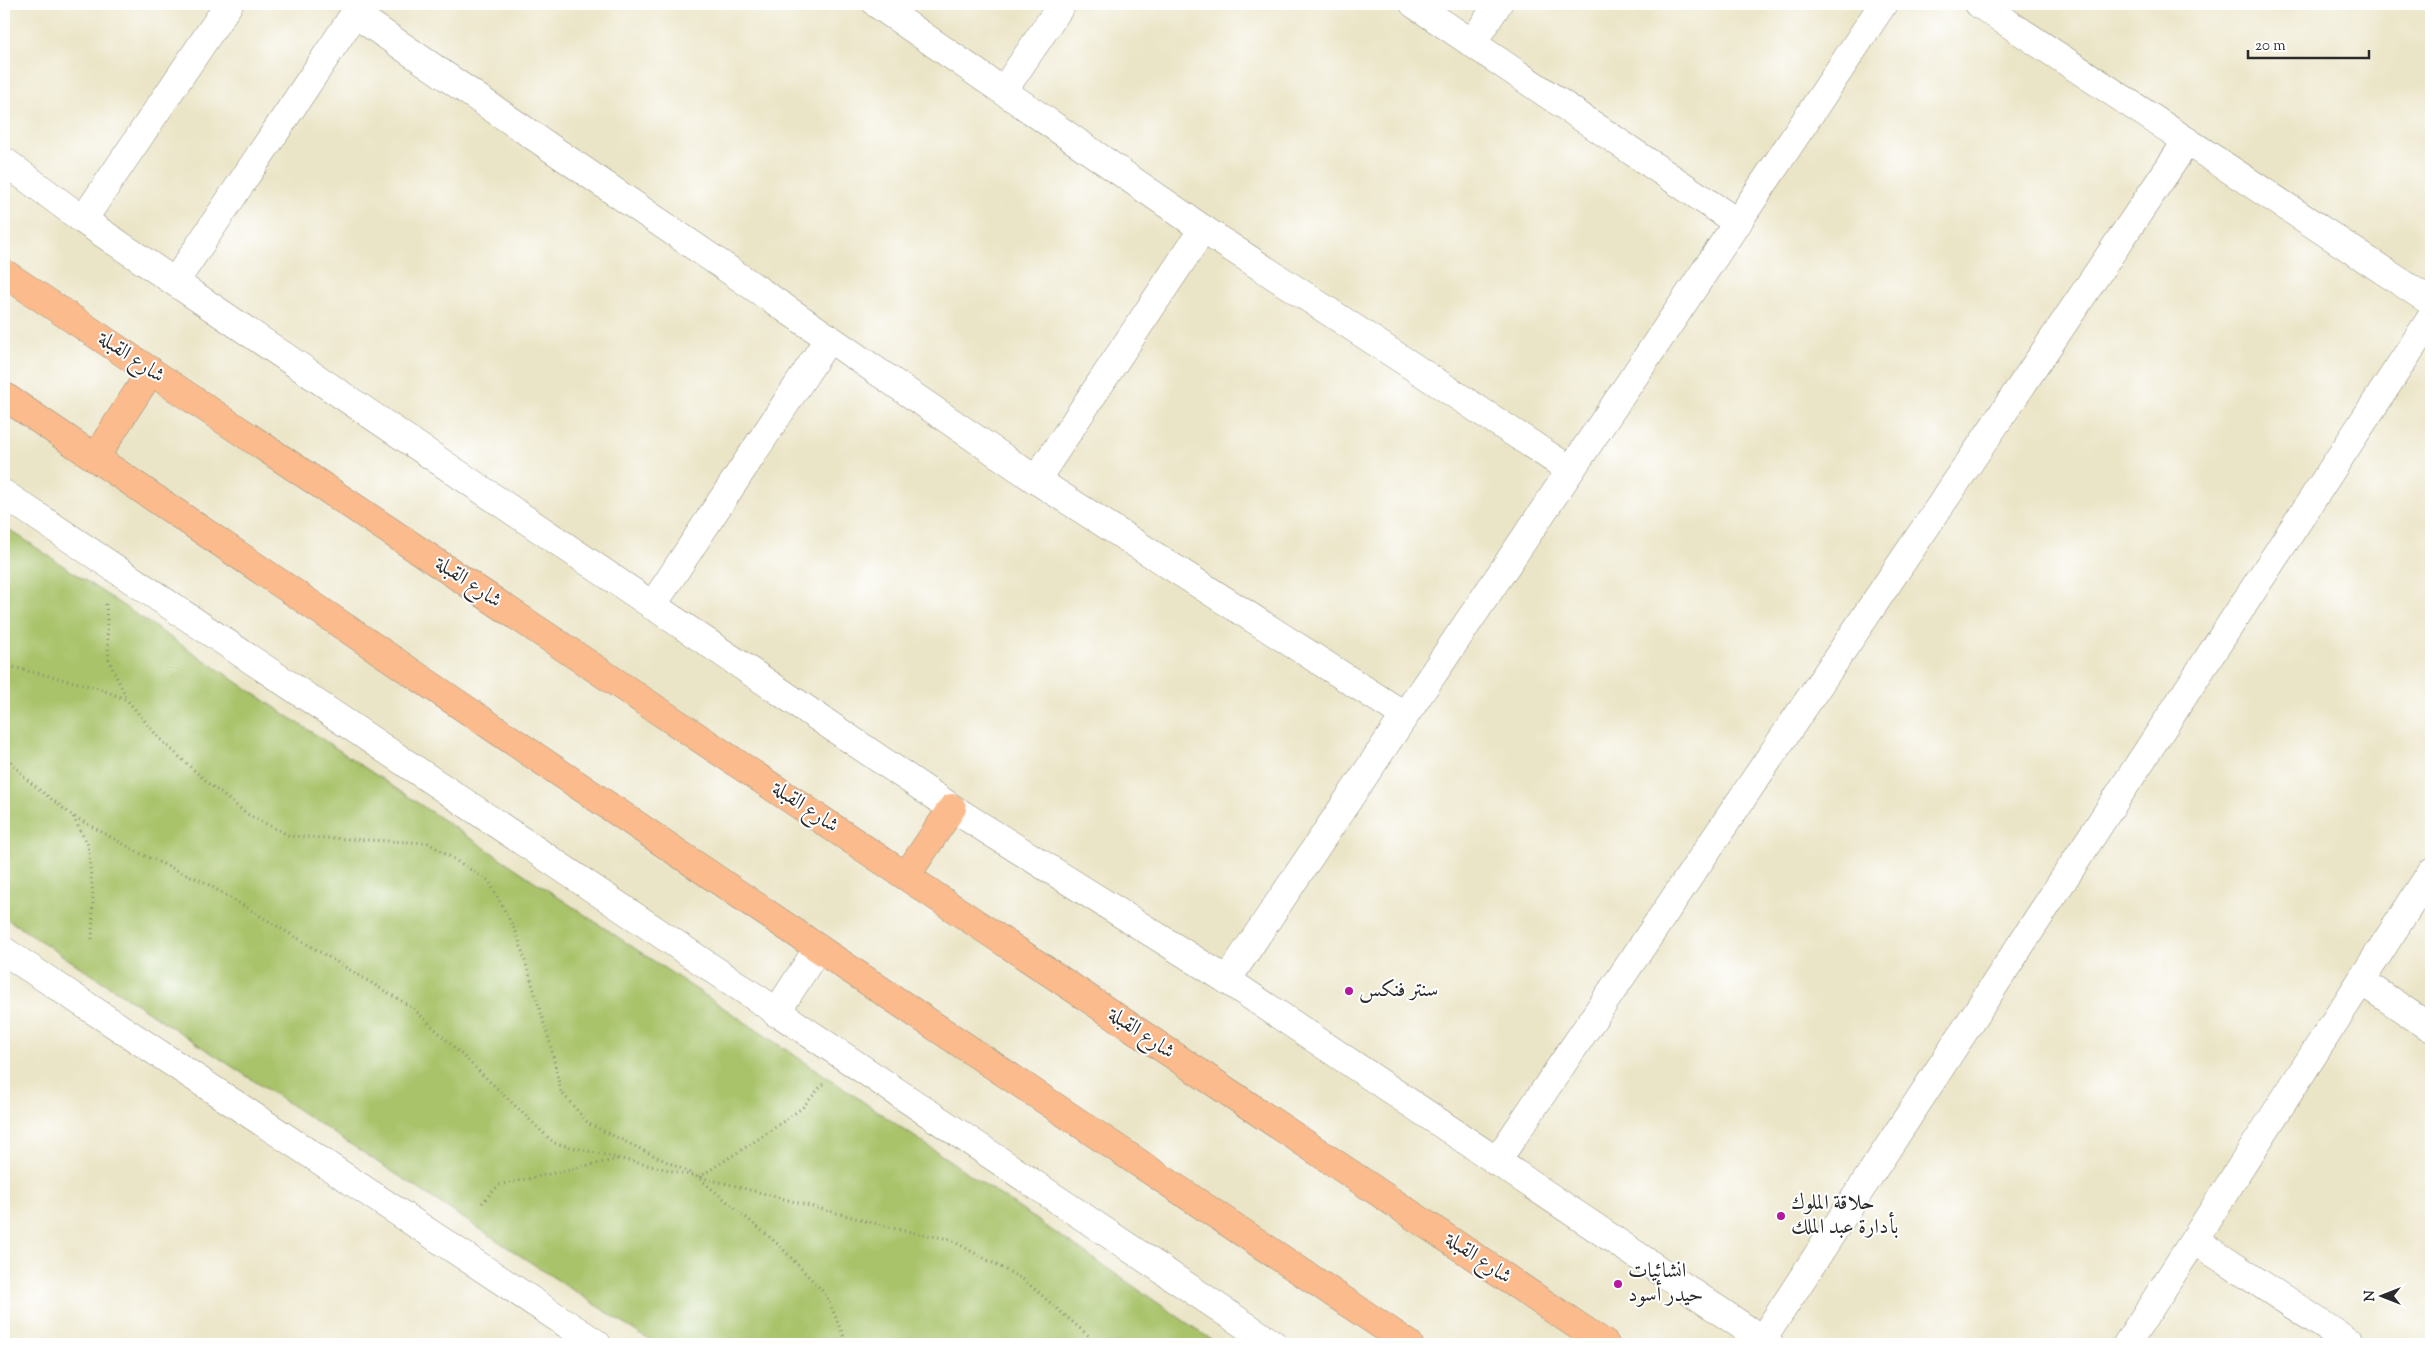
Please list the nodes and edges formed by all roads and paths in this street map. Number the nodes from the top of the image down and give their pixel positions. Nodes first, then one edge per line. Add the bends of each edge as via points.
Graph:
1 (230, 4) edge
2 (877, 4) edge
3 (1062, 4) edge
4 (1414, 4) edge
5 (1498, 4) edge
6 (1883, 4) edge
7 (1979, 4) edge
8 (358, 9) edge
9 (1472, 43) junction
10 (1004, 90) junction
11 (2187, 141) junction
12 (4, 161) edge
13 (83, 220) junction
14 (1738, 223) junction
15 (1203, 230) junction
16 (4, 273) edge
17 (175, 282) junction
18 (2431, 302) edge
19 (2431, 318) edge
20 (829, 338) junction
21 (151, 371) junction
22 (4, 396) edge
23 (95, 458) junction
24 (1569, 469) junction
25 (1036, 480) junction
26 (4, 494) edge
27 (107, 564) junction
28 (652, 606) junction
29 (4, 665) edge
30 (127, 700) junction
31 (1404, 715) junction
32 (4, 754) edge
33 (952, 808) junction
34 (73, 816) junction
35 (2431, 872) edge
36 (906, 876) junction
37 (92, 942) dead end
38 (818, 948) junction
39 (4, 951) edge
40 (1227, 980) junction
41 (2361, 981) junction
42 (776, 1013) junction
43 (2431, 1028) edge
44 (844, 1059) junction
45 (619, 1159) junction
46 (1496, 1162) junction
47 (698, 1177) junction
48 (482, 1204) dead end
49 (2194, 1240) junction
50 (565, 1336) edge
51 (1765, 1342) edge
52 (597, 1344) edge
53 (847, 1344) edge
54 (1098, 1344) edge
55 (1273, 1344) edge
56 (1409, 1344) edge
57 (1605, 1344) edge
58 (2127, 1344) edge
59 (2352, 1344) edge

1 - 13 street
2 - 10 street
3 - 10 street
4 - 9 street
5 - 9 street
6 - 14 street
7 - 11 street
8 - 17 street
8 - 20 street
9 - 14 street
10 - 15 street
11 - 18 street
11 - 46 street
12 - 13 street
13 - 17 street
14 - 24 street
15 - 24 street
15 - 25 street
16 - 21 main road, شارع القبلة
17 - 28 street
19 - 51 street
20 - 25 street
20 - 28 street
21 - 23 main road
21 - 36 main road, شارع القبلة
22 - 23 main road
23 - 38 main road
24 - 31 street
25 - 31 street
26 - 27 street
27 - 30 path via 105,621 109,661
27 - 42 street
28 - 33 street
29 - 30 path via 98,688
30 - 47 path via 159,738 208,783 247,814 290,836 428,843 489,880 517,934 550,1043 561,1092 589,1124
31 - 40 street
32 - 34 path via 26,779
33 - 36 main road
33 - 40 street
34 - 37 path via 88,845 93,897
34 - 45 path via 145,856 204,882 413,1008 554,1143
35 - 41 street
36 - 57 main road, شارع القبلة
38 - 42 street
38 - 56 main road
39 - 50 street
40 - 46 street
41 - 43 street
41 - 49 street
42 - 44 street
44 - 47 path via 802,1108
44 - 55 street
45 - 47 path
45 - 48 path via 499,1185
46 - 51 street
47 - 53 path via 779,1245 826,1295
47 - 54 path via 900,1230 949,1239 1024,1280
49 - 58 street
49 - 59 street
50 - 52 street

